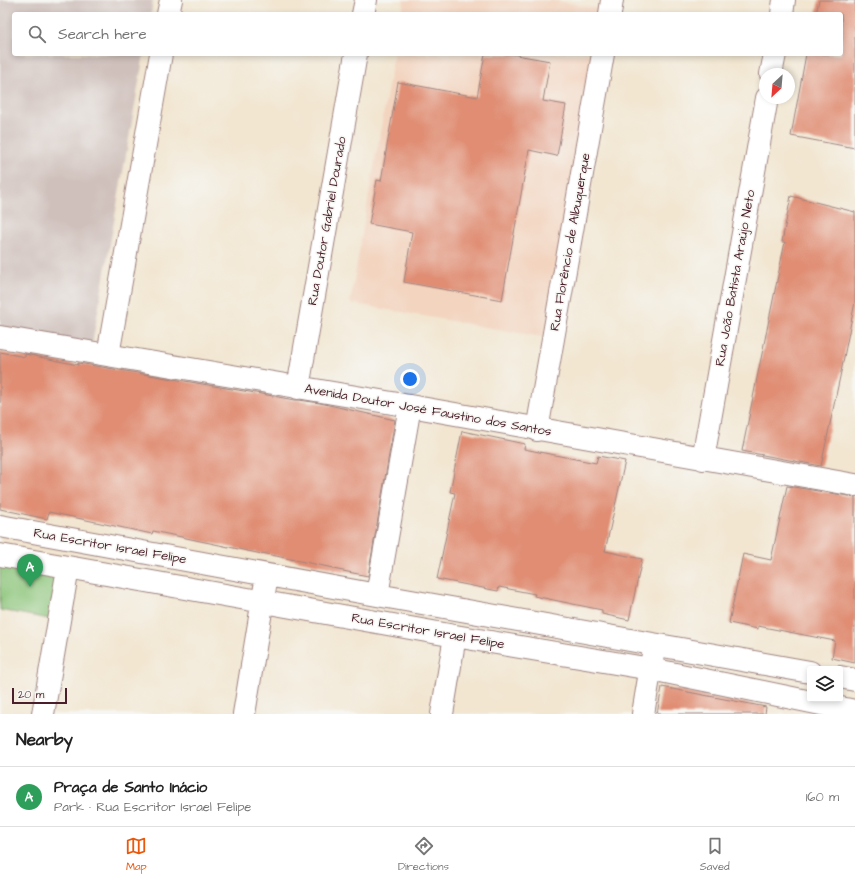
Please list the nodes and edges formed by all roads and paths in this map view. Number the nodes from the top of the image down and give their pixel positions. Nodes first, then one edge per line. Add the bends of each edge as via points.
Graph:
1 (171, 0) edge
2 (366, 0) edge
3 (612, 0) edge
4 (784, 0) edge
5 (168, 12) edge
6 (363, 12) edge
7 (610, 12) edge
8 (782, 12) edge
9 (161, 56) edge
10 (356, 56) edge
11 (603, 56) edge
12 (775, 56) edge
13 (772, 68) edge
14 (766, 104) edge
15 (0, 337) edge
16 (108, 355) junction
17 (298, 388) junction
18 (410, 406) junction
19 (537, 430) junction
20 (703, 459) junction
21 (855, 485) edge
22 (0, 526) edge
23 (0, 555) edge
24 (68, 568) junction
25 (268, 575) junction
26 (377, 595) junction
27 (263, 602) junction
28 (455, 636) junction
29 (655, 644) junction
30 (651, 669) junction
31 (807, 671) edge
32 (843, 678) edge
33 (855, 680) edge
34 (851, 711) edge
35 (42, 714) edge
36 (244, 714) edge
37 (442, 714) edge
38 (643, 714) edge

1 - 5 street
2 - 6 street
3 - 7 street
4 - 8 street
9 - 16 street
10 - 17 street, Rua Doutor Gabriel Dourado
11 - 19 street, Rua Florêncio de Albuquerque
12 - 13 street
14 - 20 street, Rua João Batista Araújo Neto
15 - 16 street, Avenida Doutor José Faustino dos Santos
16 - 17 street, Avenida Doutor José Faustino dos Santos
17 - 18 street, Avenida Doutor José Faustino dos Santos
18 - 19 street, Avenida Doutor José Faustino dos Santos
18 - 26 street
19 - 20 street, Avenida Doutor José Faustino dos Santos
20 - 21 street, Avenida Doutor José Faustino dos Santos
22 - 25 street, Rua Escritor Israel Felipe
23 - 24 street, Rua Escritor Israel Felipe
24 - 27 street, Rua Escritor Israel Felipe
24 - 35 street
25 - 26 street, Rua Escritor Israel Felipe
25 - 27 street
26 - 29 street, Rua Escritor Israel Felipe
27 - 28 street, Rua Escritor Israel Felipe
27 - 36 street
28 - 30 street, Rua Escritor Israel Felipe
28 - 37 street
29 - 30 street
29 - 31 street, Rua Escritor Israel Felipe
30 - 34 street, Rua Escritor Israel Felipe
30 - 38 street
32 - 33 street

